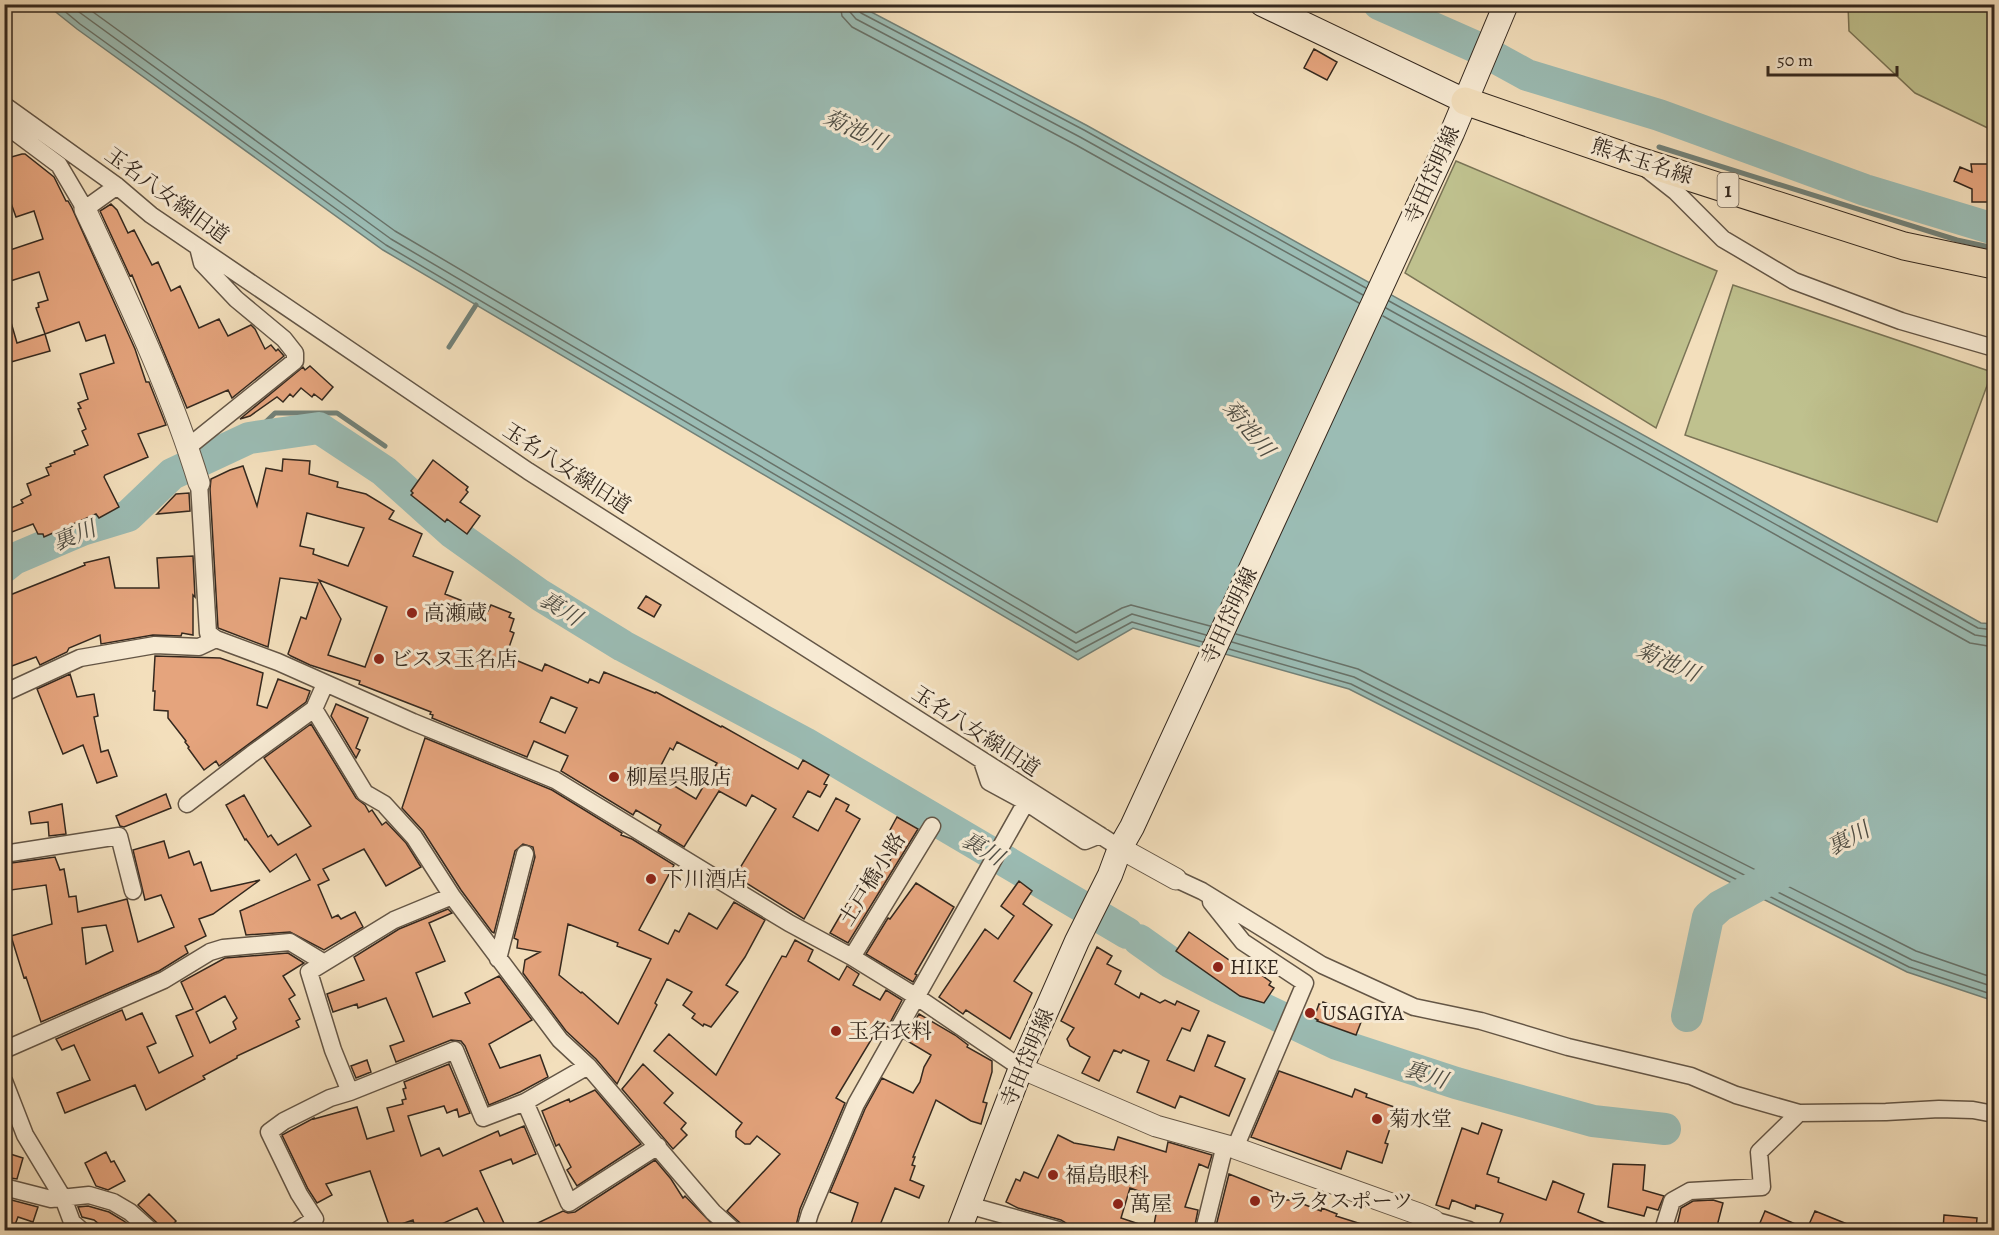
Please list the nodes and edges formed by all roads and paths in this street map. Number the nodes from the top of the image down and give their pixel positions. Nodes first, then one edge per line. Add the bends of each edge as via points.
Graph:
1 (1262, 4) edge
2 (1506, 4) edge
3 (1465, 101) junction
4 (4, 105) edge
5 (4, 124) edge
6 (1633, 159) junction
7 (117, 186) junction
8 (85, 209) junction
9 (198, 247) junction
10 (1995, 265) edge
11 (1995, 348) edge
12 (189, 449) junction
13 (199, 483) joint
14 (216, 639) junction
15 (325, 684) junction
16 (4, 693) edge
17 (314, 709) junction
18 (982, 761) junction
19 (1026, 802) junction
20 (187, 804) dead end
21 (932, 826) dead end
22 (1110, 842) junction
23 (525, 854) dead end
24 (4, 855) edge
25 (1176, 879) joint
26 (133, 891) dead end
27 (1202, 891) junction
28 (452, 896) junction
29 (852, 957) junction
30 (498, 959) junction
31 (324, 962) junction
32 (917, 997) junction
33 (4, 1050) edge
34 (588, 1066) junction
35 (1021, 1068) junction
36 (4, 1081) edge
37 (350, 1092) junction
38 (525, 1102) junction
39 (1799, 1113) junction
40 (1995, 1114) edge
41 (658, 1146) junction
42 (1230, 1147) junction
43 (4, 1187) edge
44 (63, 1198) junction
45 (968, 1205) junction
46 (1432, 1225) edge
47 (81, 1230) edge
48 (150, 1230) edge
49 (298, 1230) edge
50 (733, 1230) edge
51 (805, 1230) edge
52 (959, 1230) edge
53 (1058, 1230) edge
54 (1204, 1230) edge
55 (1469, 1230) edge
56 (1664, 1230) edge

1 - 3 main road
2 - 3 main road, 寺田岱明線
3 - 6 main road, 熊本玉名線 / 1
3 - 22 main road, 寺田岱明線 via 1132,827
4 - 7 street, 玉名八女線旧道
5 - 8 street via 59,165
6 - 10 main road, 熊本玉名線 / 1 via 1904,246
6 - 11 street via 1676,192 1724,239 1794,281 1901,321
7 - 8 street
7 - 9 street, 玉名八女線旧道
8 - 12 street via 149,345
9 - 12 street via 202,263 236,299 284,339 295,354 295,361
9 - 18 street, 玉名八女線旧道 via 528,471
12 - 13 street
13 - 14 street via 208,633
14 - 15 street
14 - 16 street via 199,647 156,645 80,658
15 - 17 street
15 - 29 street via 555,780 789,923
17 - 20 street
17 - 28 street via 365,793 384,804 414,837
18 - 19 street via 988,782
18 - 22 street, 玉名八女線旧道
19 - 22 street via 1086,841
19 - 32 street
21 - 29 street, 土戸橋小路
22 - 25 street
22 - 35 main road, 寺田岱明線 via 1110,875
23 - 30 street
24 - 26 street via 119,836
25 - 27 street
27 - 39 street via 1322,965 1414,1007 1691,1076 1736,1095
27 - 42 street via 1243,942 1305,983 1276,1054
28 - 30 street
28 - 31 street via 394,920
29 - 32 street
30 - 34 street via 560,1040
31 - 33 street via 290,942 223,948 164,980
31 - 37 street via 309,972
32 - 35 street
32 - 51 street via 856,1104
34 - 38 street
34 - 41 street
35 - 42 street via 1156,1126
35 - 45 main road, 寺田岱明線
36 - 44 street via 25,1135
37 - 38 street via 455,1050 483,1118
37 - 49 street via 330,1098 269,1132 298,1194 315,1219
38 - 41 street via 569,1203
39 - 40 street via 1939,1109
39 - 56 street via 1759,1152 1762,1187 1690,1191 1672,1201
41 - 50 street
42 - 46 street via 1419,1214
42 - 54 street
43 - 44 street via 51,1199
44 - 47 street via 72,1222
44 - 48 street via 89,1195 113,1202
45 - 52 main road, 寺田岱明線
45 - 53 street
46 - 55 street

